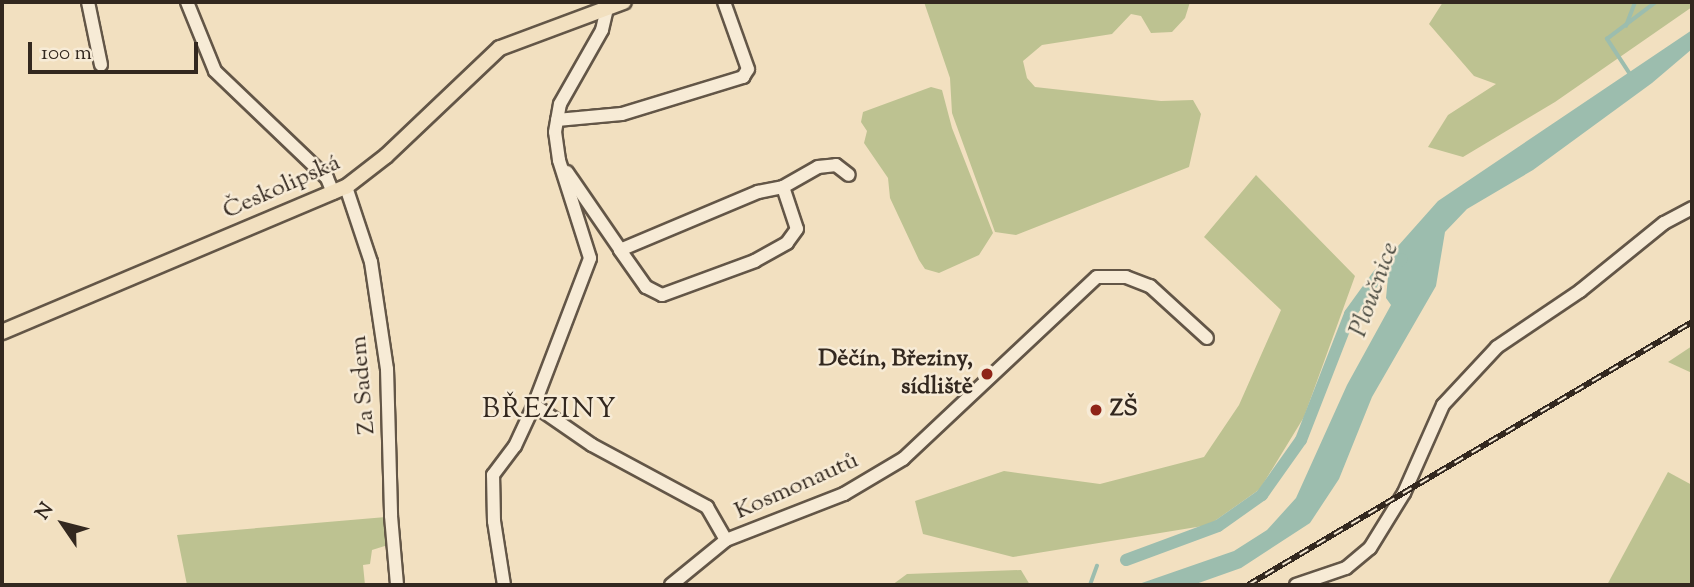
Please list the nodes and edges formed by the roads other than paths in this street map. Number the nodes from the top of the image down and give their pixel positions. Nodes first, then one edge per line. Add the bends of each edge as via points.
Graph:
1 (88, 2) edge
2 (187, 2) edge
3 (624, 2) edge
4 (724, 2) edge
5 (607, 8) junction
6 (101, 65) dead end
7 (557, 120) junction
8 (559, 160) junction
9 (849, 175) dead end
10 (783, 187) junction
11 (340, 190) junction
12 (1692, 208) edge
13 (622, 252) junction
14 (2, 332) edge
15 (1207, 338) dead end
16 (534, 405) junction
17 (726, 540) junction
18 (397, 585) edge
19 (504, 585) edge
20 (671, 585) edge
21 (1296, 585) edge

1 - 6 street
2 - 11 street, Za Sadem via 215,71
3 - 5 main road, Českolipská
4 - 7 street via 748,69 743,77 622,114
5 - 7 street via 602,30 560,104
5 - 11 main road, Českolipská via 523,37 476,67 387,156
7 - 8 street
8 - 13 street
8 - 16 street via 590,258
9 - 10 street via 836,165 818,167
10 - 13 street via 758,192
10 - 13 street via 797,229 787,243 755,261 662,295 646,287
11 - 14 main road, Českolipská
11 - 18 street, Za Sadem via 370,262 387,369
12 - 21 street via 1664,223 1580,290 1497,347 1443,405 1404,493 1370,548 1346,568
15 - 17 street, Kosmonautů via 1150,286 1126,277 1097,276 903,459 844,494
16 - 17 street, Kosmonautů via 592,445 706,507
16 - 19 street via 515,446 493,475
17 - 20 street, Kosmonautů

